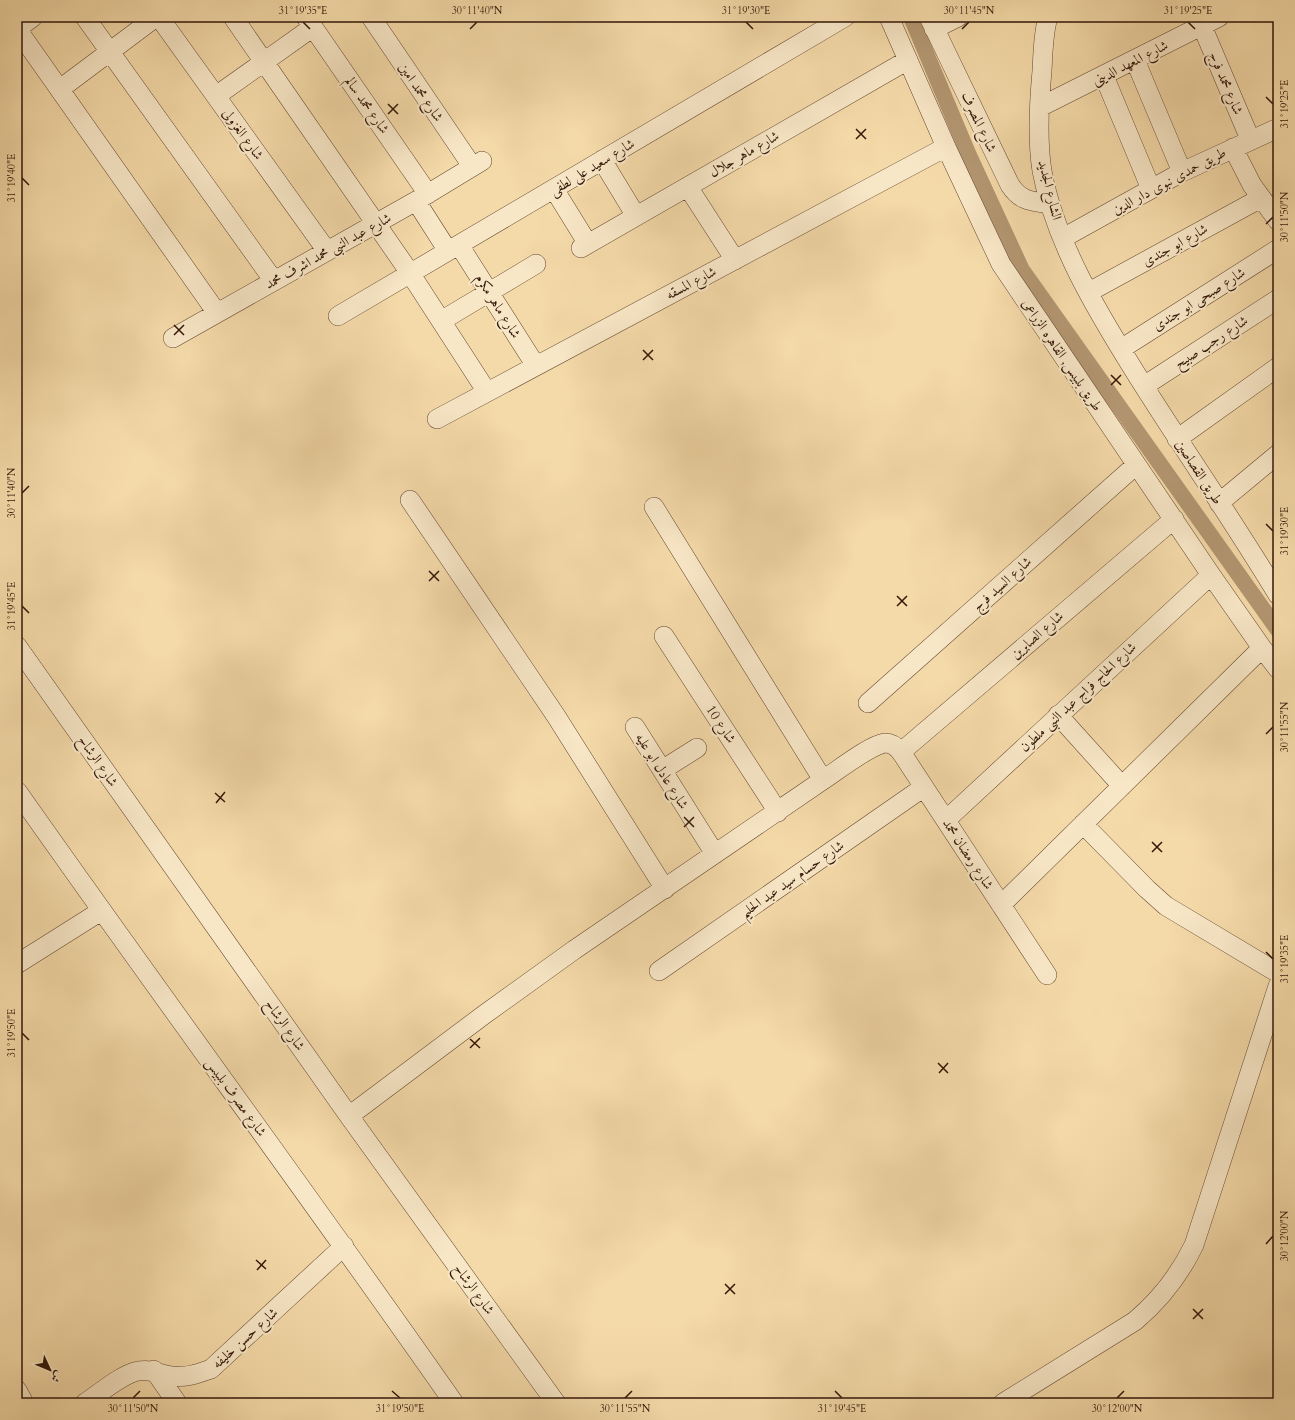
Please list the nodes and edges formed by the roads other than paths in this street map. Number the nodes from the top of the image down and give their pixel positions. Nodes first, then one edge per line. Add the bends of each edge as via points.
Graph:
1 (85, 17) edge
2 (156, 17) edge
3 (159, 17) edge
4 (233, 17) edge
5 (371, 17) edge
6 (845, 17) edge
7 (889, 17) edge
8 (958, 17) edge
9 (1219, 17) edge
10 (1050, 19) edge
11 (25, 22) edge
12 (309, 22) edge
13 (931, 23) edge
14 (1202, 26) junction
15 (110, 51) junction
16 (908, 60) junction
17 (1135, 60) junction
18 (264, 62) junction
19 (1104, 76) junction
20 (60, 89) junction
21 (216, 96) junction
22 (1040, 107) junction
23 (1278, 128) edge
24 (1250, 139) junction
25 (946, 147) junction
26 (1233, 148) junction
27 (602, 160) junction
28 (477, 164) joint
29 (1182, 172) junction
30 (688, 186) junction
31 (554, 189) junction
32 (1151, 189) junction
33 (422, 197) junction
34 (1261, 198) junction
35 (1050, 204) junction
36 (636, 216) junction
37 (1278, 221) edge
38 (376, 223) junction
39 (1063, 238) junction
40 (454, 248) junction
41 (1278, 249) edge
42 (327, 251) junction
43 (735, 260) junction
44 (536, 264) dead end
45 (410, 273) junction
46 (274, 281) junction
47 (489, 292) junction
48 (1089, 292) junction
49 (1278, 299) edge
50 (216, 313) junction
51 (338, 316) dead end
52 (441, 321) junction
53 (172, 338) dead end
54 (1121, 349) junction
55 (536, 366) junction
56 (1278, 367) edge
57 (1144, 386) junction
58 (487, 392) junction
59 (437, 419) dead end
60 (1177, 438) junction
61 (1278, 454) edge
62 (1136, 465) junction
63 (410, 500) dead end
64 (1219, 503) junction
65 (654, 507) dead end
66 (1174, 519) junction
67 (1211, 574) junction
68 (1278, 595) edge
69 (664, 636) dead end
70 (17, 646) edge
71 (1262, 648) junction
72 (1278, 668) edge
73 (868, 703) dead end
74 (1058, 716) junction
75 (635, 728) dead end
76 (697, 748) dead end
77 (901, 752) junction
78 (662, 770) junction
79 (823, 780) junction
80 (1122, 786) junction
81 (924, 787) junction
82 (17, 791) edge
83 (778, 812) junction
84 (946, 820) junction
85 (1083, 824) junction
86 (715, 854) junction
87 (665, 889) junction
88 (1001, 905) junction
89 (101, 911) junction
90 (17, 964) edge
91 (659, 972) dead end
92 (1278, 973) edge
93 (1047, 975) dead end
94 (1278, 986) edge
95 (349, 1116) junction
96 (344, 1246) junction
97 (154, 1370) junction
98 (17, 1390) edge
99 (93, 1401) edge
100 (24, 1403) edge
101 (176, 1403) edge
102 (454, 1403) edge
103 (556, 1403) edge
104 (1003, 1403) edge

1 - 15 street
2 - 15 street
3 - 21 street, شارع الغزولى
4 - 18 street
5 - 28 street, شارع محمد امين
6 - 27 street, شارع سعيد على لطفى
7 - 16 street, طريق بلبيس, القاهره الزراعى
8 - 13 street
9 - 14 street, شارع المعهد الدينى
10 - 22 street, الشارع الجديد
11 - 20 street
12 - 18 street
12 - 33 street, شارع محمد سالم
13 - 35 street, شارع المصرف via 1010,186 1024,199
14 - 17 street, شارع المعهد الدينى
14 - 24 street, شارع محمد فرج
15 - 20 street
15 - 46 street
16 - 25 street, طريق بلبيس, القاهره الزراعى
16 - 30 street, شارع ماهر جلال
17 - 19 street, شارع المعهد الدينى
17 - 29 street
18 - 21 street
18 - 38 street
19 - 22 street, شارع المعهد الدينى
19 - 32 street
20 - 50 street
21 - 42 street, شارع الغزولى
22 - 35 street, الشارع الجديد via 1042,170
23 - 24 street, طريق حمدى نبوى دار الدين
24 - 26 street, طريق حمدى نبوى دار الدين
25 - 43 street, شارع المسقه
25 - 62 street, طريق بلبيس, القاهره الزراعى via 1001,264
26 - 29 street, طريق حمدى نبوى دار الدين
26 - 34 street
27 - 31 street, شارع سعيد على لطفى
27 - 36 street
28 - 33 street, شارع عبد النبى محمد اشرف محمد
29 - 32 street, طريق حمدى نبوى دار الدين
30 - 36 street, شارع ماهر جلال
30 - 43 street
31 - 36 street, شارع ماهر جلال via 584,246
31 - 40 street, شارع سعيد على لطفى
32 - 39 street, طريق حمدى نبوى دار الدين
33 - 38 street, شارع عبد النبى محمد اشرف محمد
33 - 40 street, شارع محمد سالم
34 - 37 street
34 - 48 street, شارع ابو جندى
35 - 39 street, الشارع الجديد
38 - 42 street, شارع عبد النبى محمد اشرف محمد
38 - 45 street
39 - 48 street, الشارع الجديد
40 - 45 street, شارع سعيد على لطفى
40 - 47 street, شارع ماهر مكرم
41 - 54 street, شارع صبحى ابو جندى
42 - 46 street, شارع عبد النبى محمد اشرف محمد
43 - 55 street, شارع المسقه
44 - 47 street
45 - 51 street, شارع سعيد على لطفى
45 - 52 street
46 - 50 street, شارع عبد النبى محمد اشرف محمد
47 - 52 street
47 - 55 street, شارع ماهر مكرم
48 - 54 street, الشارع الجديد
49 - 57 street, شارع رجب صبيح
50 - 53 street, شارع عبد النبى محمد اشرف محمد
52 - 58 street
54 - 57 street, طريق القصاصين
55 - 58 street, شارع المسقه
56 - 60 street
57 - 60 street, طريق القصاصين
58 - 59 street, شارع المسقه
60 - 64 street, طريق القصاصين
61 - 64 street
62 - 66 street, طريق بلبيس, القاهره الزراعى
62 - 73 street, شارع السيد فرج
63 - 87 street via 556,716
64 - 68 street, طريق القصاصين
65 - 79 street
66 - 67 street, طريق بلبيس, القاهره الزراعى
66 - 77 street, شارع الصابرين
67 - 71 street, طريق بلبيس, القاهره الزراعى
67 - 74 street, شارع الحاج فراج عبد النبى ملطون
69 - 83 street, شارع 10
70 - 95 street, شارع الرشاح
71 - 72 street, طريق بلبيس, القاهره الزراعى
71 - 80 street
74 - 80 street
74 - 84 street, شارع الحاج فراج عبد النبى ملطون
75 - 78 street, شارع عادل ابو عليه
76 - 78 street
77 - 79 street via 894,745 881,744
77 - 81 street, شارع رمضان محمد
78 - 86 street, شارع عادل ابو عليه
79 - 83 street
80 - 85 street
81 - 84 street, شارع رمضان محمد
81 - 91 street, شارع حسام سيد عبد الحليم
82 - 89 street, شارع مصرف بلبيس
83 - 86 street
84 - 88 street, شارع رمضان محمد
85 - 88 street
85 - 92 street via 1166,906
86 - 87 street
87 - 95 street via 492,1009
88 - 93 street, شارع رمضان محمد
89 - 90 street
89 - 96 street, شارع مصرف بلبيس
94 - 104 street via 1194,1245 1170,1288 1154,1306 1135,1321
95 - 103 street, شارع الرشاح
96 - 97 street, شارع حسن خليفه via 211,1369 191,1376 171,1376
96 - 102 street, شارع مصرف بلبيس
97 - 99 street, شارع حسن خليفه via 136,1371 120,1379
97 - 101 street
98 - 100 street

